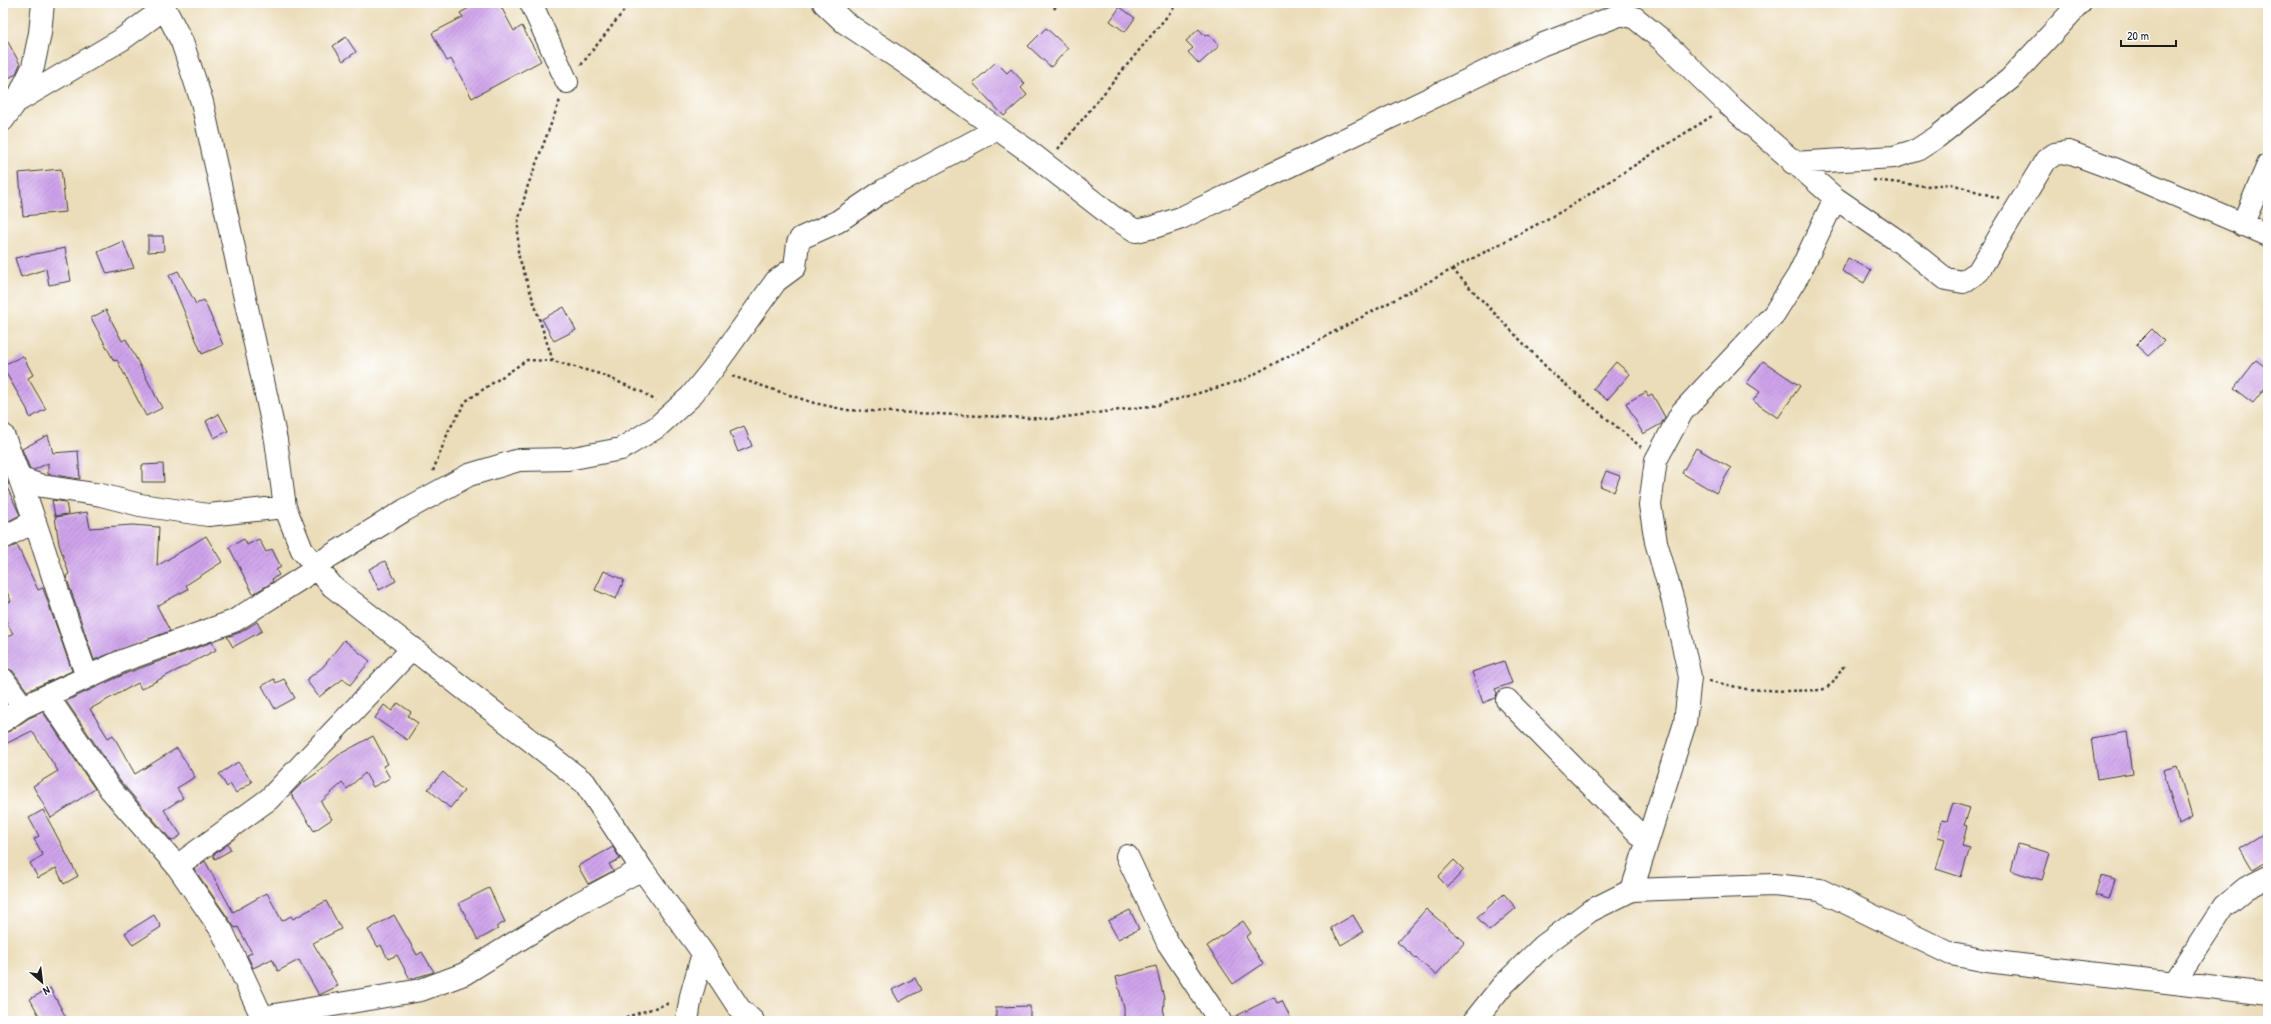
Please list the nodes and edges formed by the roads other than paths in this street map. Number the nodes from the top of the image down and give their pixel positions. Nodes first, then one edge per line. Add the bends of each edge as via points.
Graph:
1 (43, 3) edge
2 (531, 3) edge
3 (824, 3) edge
4 (2080, 3) edge
5 (164, 5) edge
6 (1620, 8) edge
7 (567, 82) road end
8 (16, 102) junction
9 (3, 120) edge
10 (997, 129) junction
11 (1793, 163) junction
12 (2268, 165) edge
13 (1835, 198) junction
14 (2242, 225) junction
15 (2268, 235) edge
16 (3, 435) edge
17 (22, 479) junction
18 (286, 507) junction
19 (35, 521) junction
20 (3, 538) edge
21 (315, 567) junction
22 (413, 648) junction
23 (87, 676) junction
24 (3, 679) edge
25 (48, 697) junction
26 (1507, 700) dead end
27 (23, 707) junction
28 (3, 721) edge
29 (1647, 842) junction
30 (1127, 856) dead end
31 (177, 866) junction
32 (642, 869) junction
33 (2268, 877) edge
34 (1632, 890) junction
35 (703, 953) junction
36 (2175, 982) junction
37 (2268, 994) edge
38 (264, 1019) edge
39 (687, 1021) edge
40 (753, 1021) edge
41 (1220, 1021) edge
42 (1474, 1021) edge

1 - 8 street via 33,67
2 - 7 street
3 - 10 street via 844,22
4 - 11 street via 2010,79 1938,137 1917,150 1894,157
5 - 8 street via 121,40
5 - 18 street via 182,42 202,102 276,440
6 - 10 street via 1181,218 1154,228 1132,230
6 - 11 street via 1662,40
8 - 9 street
10 - 21 street via 884,190 837,222 801,238 798,243 796,267 776,281 712,370 657,427 621,449 568,458 519,460 469,475 405,510
11 - 13 street
12 - 14 street
13 - 14 street via 1901,243 1946,279 1963,282 1978,272 2046,160 2055,154 2069,152 2117,170
13 - 29 street via 1799,274 1774,314 1682,412 1656,460 1650,505 1690,677 1685,723
14 - 15 street
16 - 17 street
17 - 18 street via 42,486 101,495 140,505 208,515
17 - 19 street
18 - 21 street via 302,550
19 - 20 street
19 - 23 street via 65,618
21 - 22 street via 332,586
21 - 23 street via 234,621
22 - 31 street via 269,799
22 - 32 street via 585,783
23 - 25 street
24 - 27 street
25 - 27 street
25 - 31 street via 110,789
26 - 29 street
27 - 28 street
29 - 34 street
30 - 41 street via 1168,943
31 - 38 street via 222,931
32 - 35 street
32 - 38 street via 577,904 464,974 422,990
33 - 36 street via 2246,888 2224,906
34 - 36 street via 1773,886 1820,890 1951,954 1987,961
34 - 42 street via 1590,911 1543,946 1502,986
35 - 39 street
35 - 40 street via 739,1008
36 - 37 street

